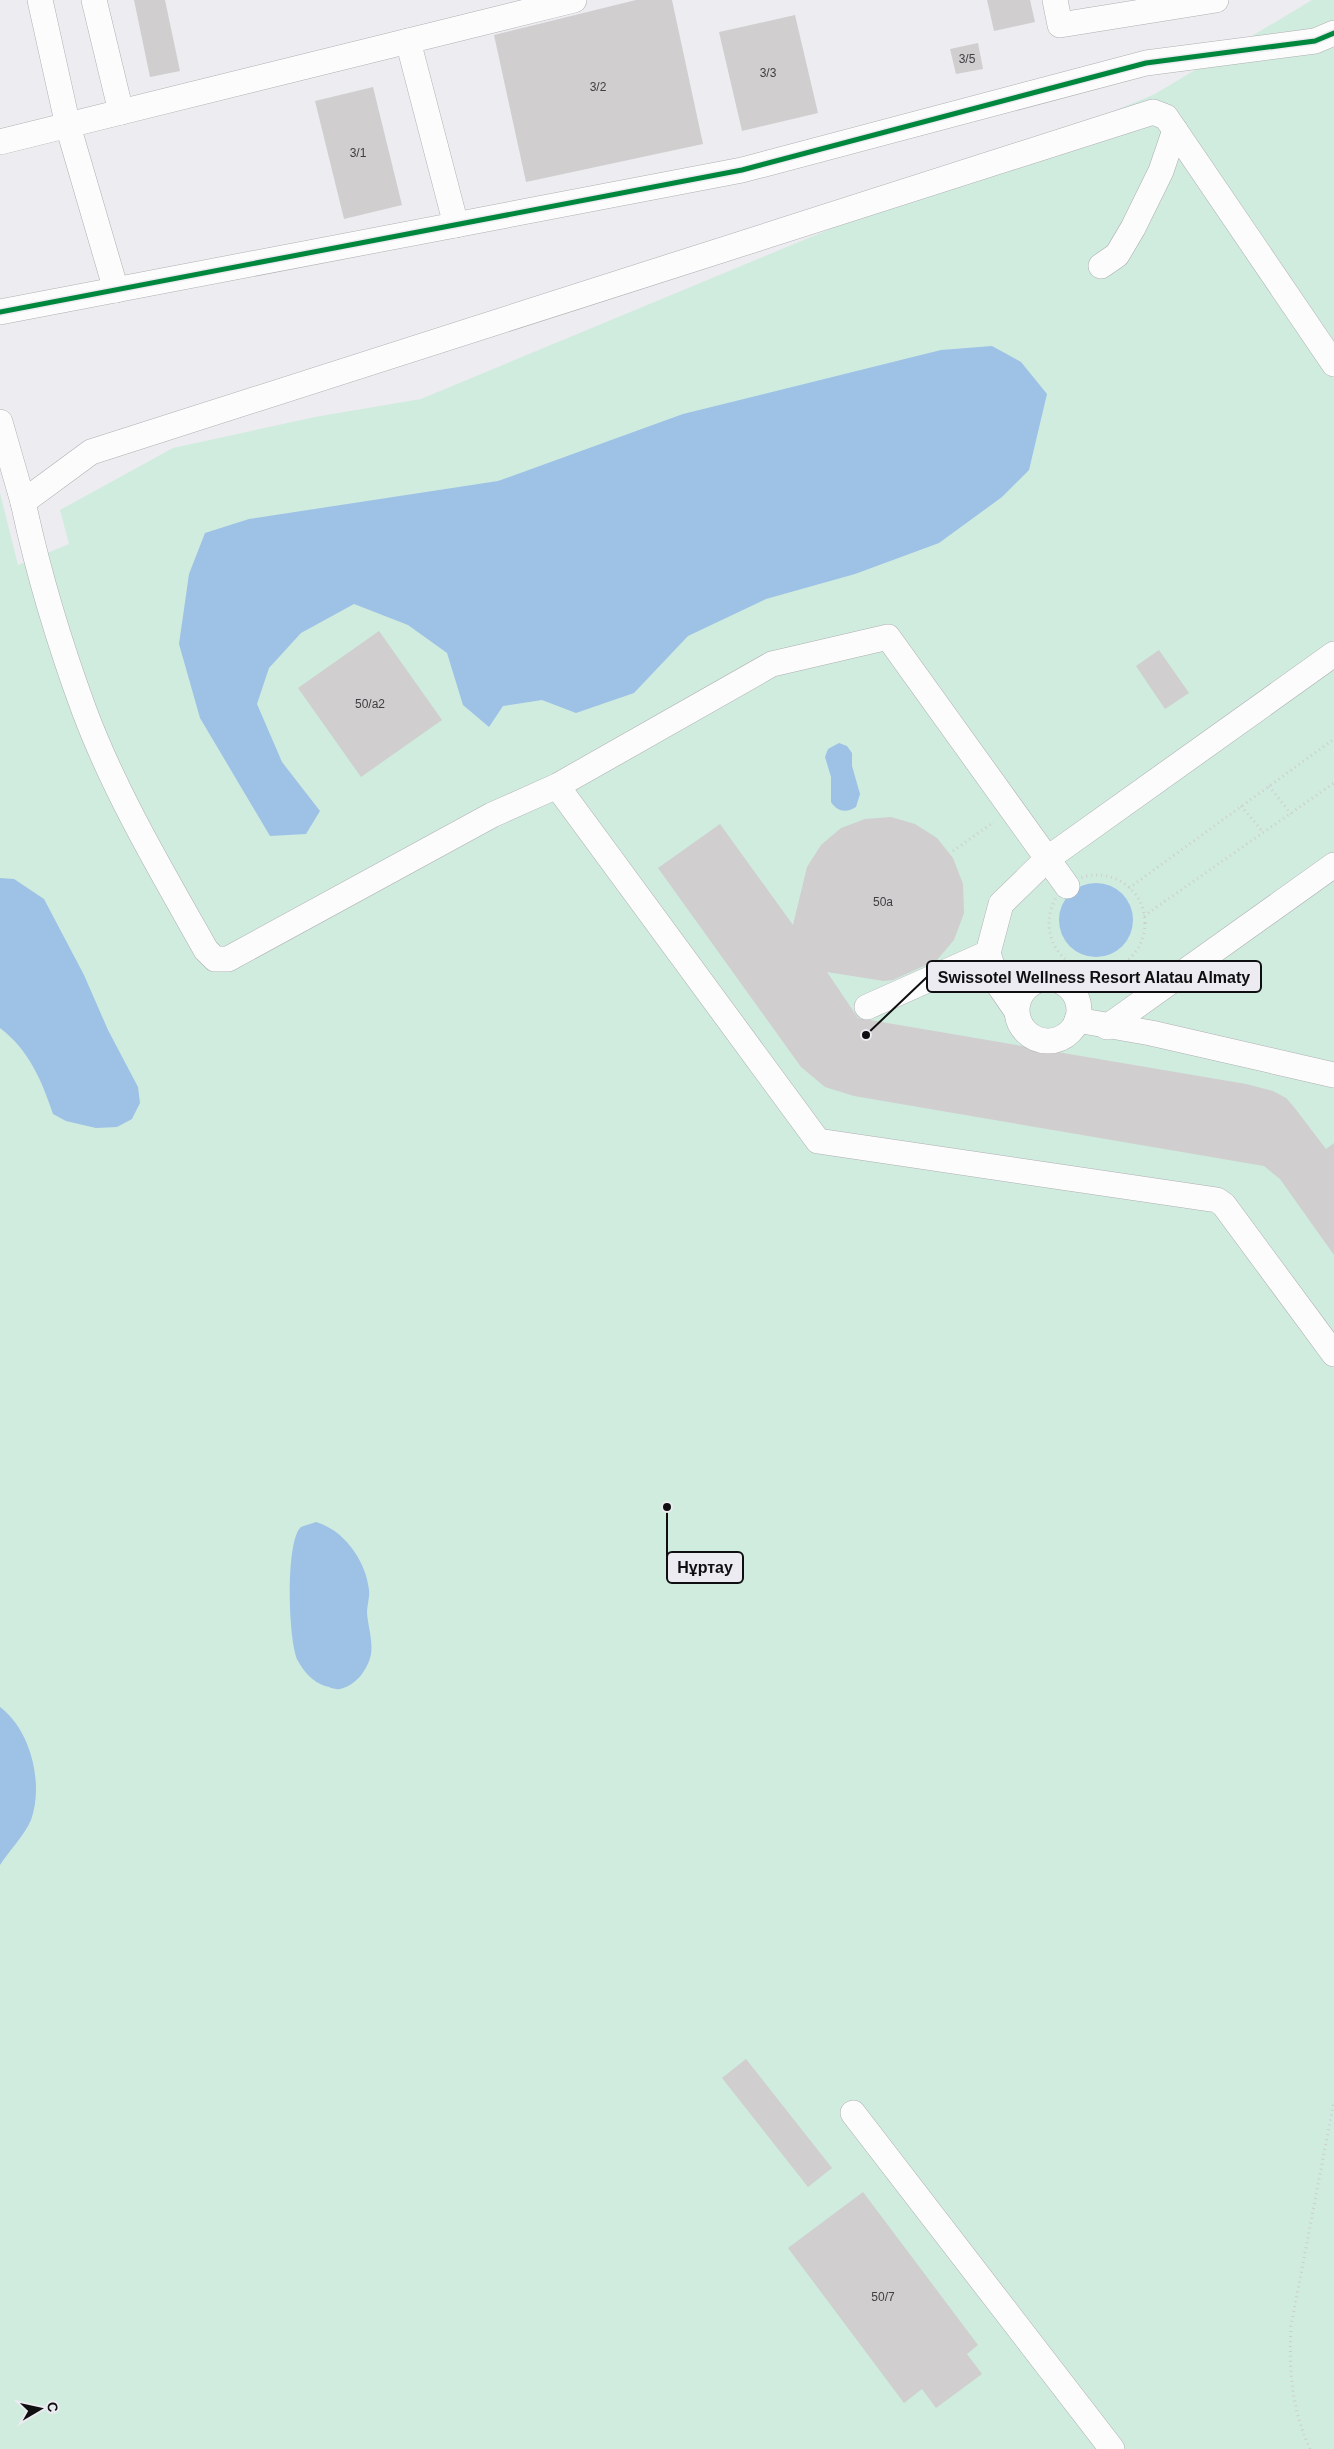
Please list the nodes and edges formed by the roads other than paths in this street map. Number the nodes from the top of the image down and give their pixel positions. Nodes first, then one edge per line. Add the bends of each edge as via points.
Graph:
1 (40, 0) edge
2 (94, 0) edge
3 (574, 0) edge
4 (1055, 0) edge
5 (1216, 0) edge
6 (1120, 7) edge
7 (1334, 33) edge
8 (408, 41) junction
9 (121, 112) junction
10 (68, 126) junction
11 (1174, 130) junction
12 (0, 140) edge
13 (456, 225) junction
14 (1100, 266) dead end
15 (116, 290) junction
16 (0, 312) edge
17 (1334, 364) edge
18 (0, 422) edge
19 (23, 502) junction
20 (1334, 654) edge
21 (557, 786) junction
22 (1047, 858) junction
23 (1334, 865) edge
24 (1067, 886) road end
25 (988, 953) junction
26 (867, 1007) dead end
27 (1016, 1010) junction
28 (1077, 1020) junction
29 (1108, 1027) junction
30 (1334, 1075) edge
31 (1334, 1354) edge
32 (853, 2113) dead end
33 (1112, 2449) edge

1 - 10 street
2 - 9 street
3 - 8 street
4 - 6 street via 1060,25
5 - 6 street
7 - 13 street via 1315,41 1146,63 742,170
8 - 9 street
8 - 13 street
9 - 10 street
10 - 12 street
10 - 15 street
11 - 14 street via 1161,170 1133,228 1117,255
11 - 17 street
11 - 19 street via 1166,118 1153,112 91,452
13 - 15 street
15 - 16 street
18 - 19 street
19 - 21 street via 32,544 84,710 161,870 206,950 215,959 228,958 492,815
20 - 22 street
21 - 22 street via 772,664 888,637
21 - 31 street via 818,1141 1217,1200 1224,1205
22 - 24 street
22 - 25 street via 1001,904
23 - 29 street
25 - 26 street
25 - 27 street via 998,984
27 - 28 street via 1022,1028 1038,1040 1057,1040 1073,1029
27 - 28 street via 1022,992 1029,985 1048,979 1066,985 1073,992 1079,1010
28 - 29 street
29 - 30 street via 1151,1033
32 - 33 street

